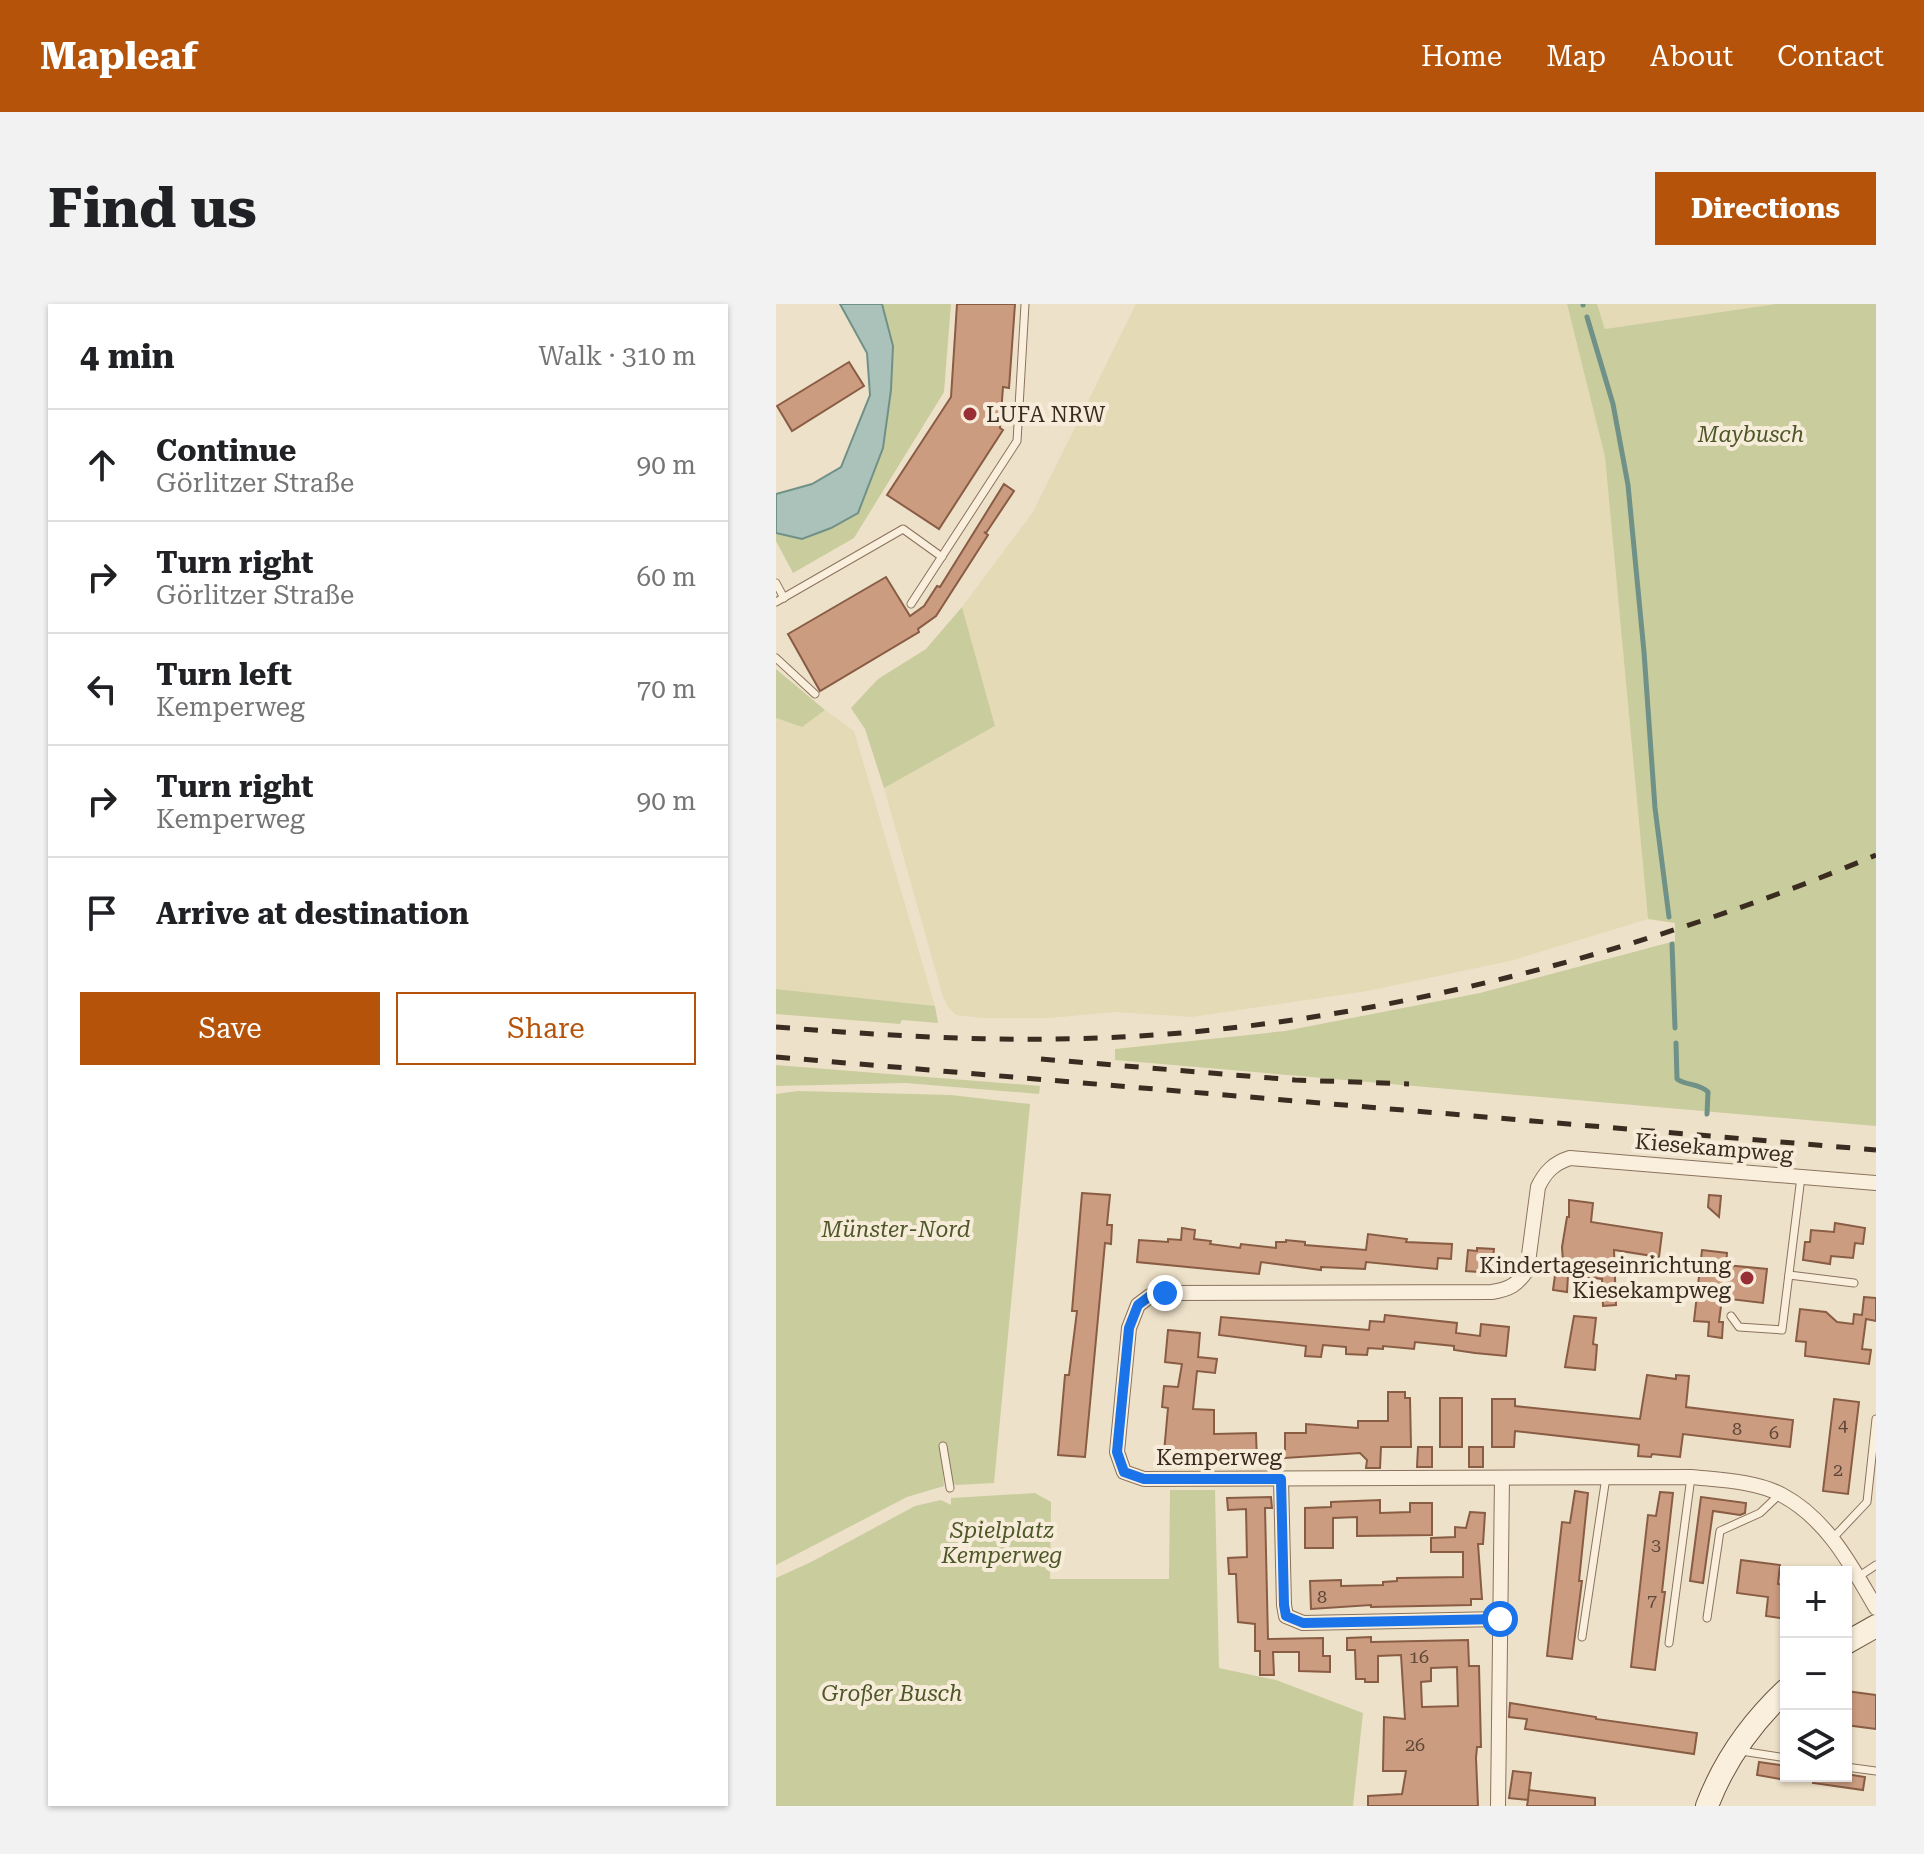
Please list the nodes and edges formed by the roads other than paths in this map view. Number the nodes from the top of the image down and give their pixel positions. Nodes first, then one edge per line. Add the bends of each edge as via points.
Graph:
1 (1025, 304) edge
2 (942, 557) junction
3 (776, 583) edge
4 (780, 600) edge
5 (911, 604) dead end
6 (776, 658) edge
7 (815, 694) dead end
8 (1551, 1168) joint
9 (1801, 1177) junction
10 (1876, 1183) edge
11 (1789, 1275) junction
12 (1854, 1283) dead end
13 (1731, 1316) dead end
14 (1876, 1419) edge
15 (943, 1446) dead end
16 (1606, 1477) junction
17 (1691, 1477) junction
18 (1502, 1478) junction
19 (1281, 1479) junction
20 (950, 1488) dead end
21 (1780, 1494) junction
22 (1833, 1538) junction
23 (1876, 1565) edge
24 (1857, 1578) junction
25 (1876, 1608) edge
26 (1707, 1618) dead end
27 (1500, 1619) junction
28 (1876, 1626) edge
29 (1582, 1637) dead end
30 (1852, 1640) edge
31 (1669, 1643) dead end
32 (1780, 1696) edge
33 (1735, 1750) junction
34 (1780, 1757) edge
35 (1852, 1768) edge
36 (1876, 1771) edge
37 (1498, 1806) edge
38 (1707, 1806) edge

1 - 2 lane via 1017,441
2 - 4 lane via 903,529
2 - 5 lane
3 - 4 lane
6 - 7 lane
8 - 9 street, Kiesekampweg via 1570,1158
8 - 19 street, Kemperweg via 1538,1187 1527,1270 1509,1289 1165,1293 1138,1305 1129,1328 1117,1452 1124,1472 1144,1479
9 - 10 street, Kiesekampweg
9 - 11 lane
11 - 12 lane
11 - 13 lane via 1782,1330 1739,1327
14 - 22 lane via 1867,1502
15 - 20 lane
16 - 17 street, Kemperweg
16 - 18 street, Kemperweg
16 - 29 lane
17 - 21 street, Kemperweg
17 - 31 lane
18 - 19 street, Kemperweg
18 - 27 street
19 - 27 street via 1286,1616 1303,1623
21 - 22 street, Kemperweg
21 - 26 lane via 1760,1513 1720,1531
22 - 24 street, Kemperweg
23 - 24 lane
24 - 25 street, Kemperweg
27 - 37 street
28 - 30 street
32 - 33 street
33 - 34 lane
33 - 38 street
35 - 36 lane

